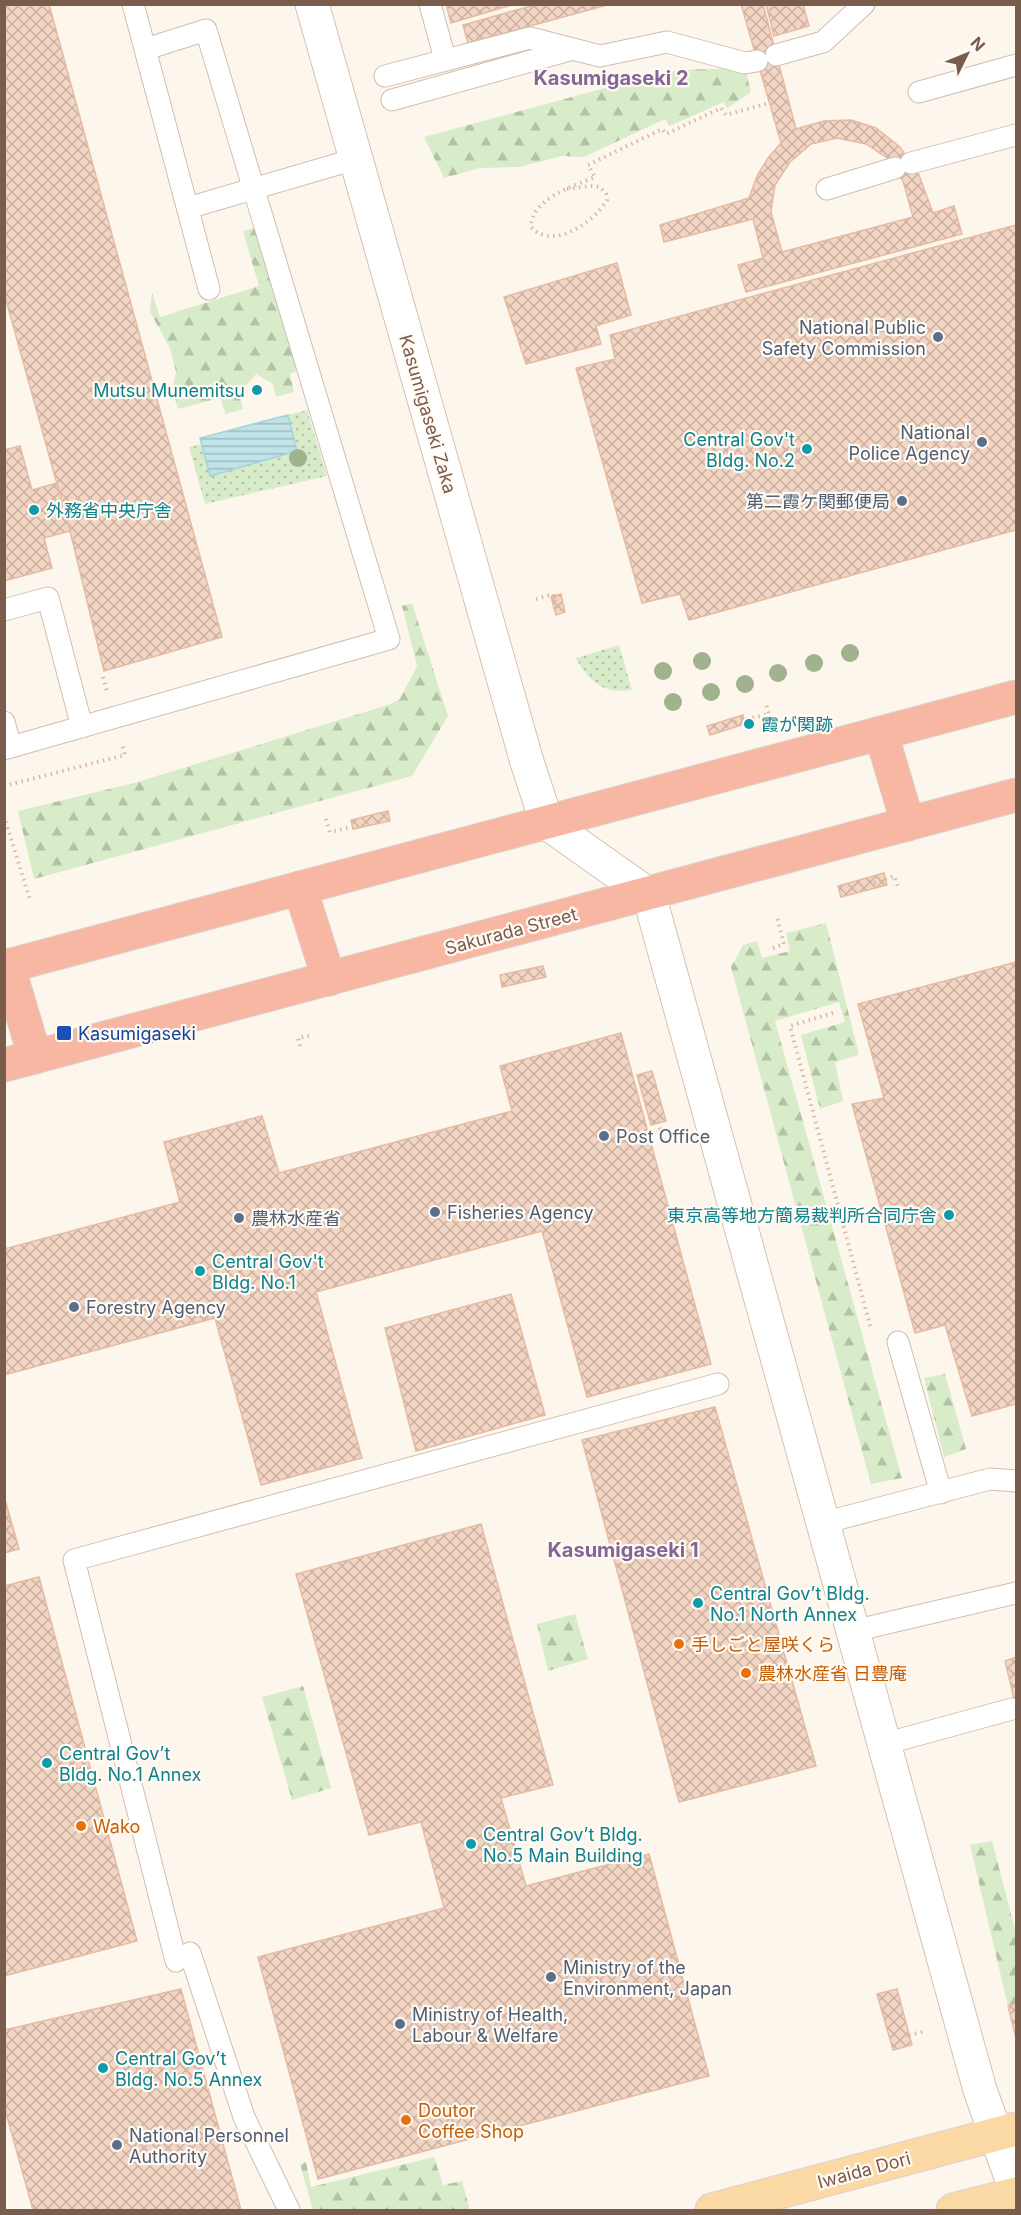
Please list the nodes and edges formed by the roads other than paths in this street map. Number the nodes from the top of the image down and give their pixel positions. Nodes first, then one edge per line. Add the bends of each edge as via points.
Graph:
1 (133, 4) edge
2 (312, 4) edge
3 (430, 4) edge
4 (864, 4) edge
5 (146, 49) junction
6 (570, 50) junction
7 (445, 58) junction
8 (1017, 64) edge
9 (385, 76) dead end
10 (918, 92) dead end
11 (392, 100) dead end
12 (1017, 135) edge
13 (355, 159) junction
14 (254, 189) junction
15 (827, 189) dead end
16 (188, 208) junction
17 (209, 289) dead end
18 (4, 610) edge
19 (1017, 697) edge
20 (4, 722) edge
21 (82, 727) junction
22 (881, 733) junction
23 (8, 748) edge
24 (1017, 795) edge
25 (547, 823) junction
26 (908, 824) junction
27 (300, 888) junction
28 (649, 895) junction
29 (6, 963) edge
30 (329, 979) junction
31 (20, 1061) edge
32 (898, 1342) dead end
33 (718, 1384) dead end
34 (1017, 1481) edge
35 (941, 1493) junction
36 (823, 1523) junction
37 (1017, 1593) edge
38 (853, 1631) junction
39 (1012, 1709) dead end
40 (884, 1744) junction
41 (1006, 2132) edge
42 (1017, 2193) edge
43 (289, 2211) edge
44 (712, 2211) edge
45 (953, 2211) edge

1 - 5 lane
2 - 13 street, Kasumigaseki Zaka
3 - 7 lane
4 - 6 lane via 823,42 745,63 667,42 600,57
5 - 14 lane via 206,30
5 - 16 lane
6 - 7 lane via 530,38
6 - 11 lane
7 - 9 lane
8 - 10 lane
12 - 15 lane
13 - 14 lane
13 - 25 street, Kasumigaseki Zaka
14 - 16 lane
14 - 21 lane via 389,639
16 - 17 lane
18 - 21 lane via 48,598
19 - 22 highway
20 - 23 lane
21 - 23 lane
22 - 25 highway
22 - 26 highway
24 - 26 highway, Sakurada Street
25 - 27 highway
25 - 28 street
26 - 28 highway, Sakurada Street
27 - 29 highway
27 - 30 highway
28 - 30 highway, Sakurada Street
28 - 36 street
29 - 31 highway
30 - 31 highway, Sakurada Street
32 - 35 lane
33 - 43 lane via 74,1560 183,1957 244,2117
34 - 35 lane via 990,1479
35 - 36 lane
36 - 38 street
37 - 38 lane
38 - 40 street
39 - 40 lane
40 - 41 street via 980,2090
41 - 42 street
41 - 44 main road, Iwaida Dori
42 - 45 main road

